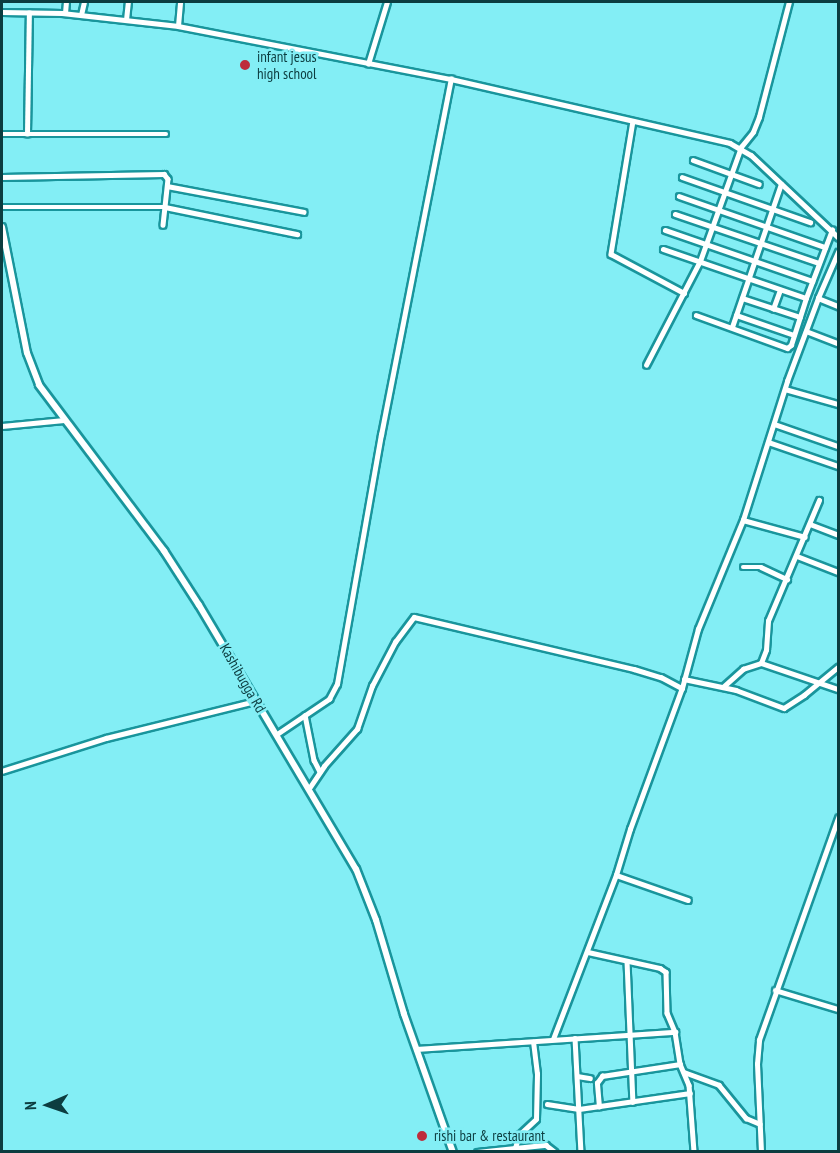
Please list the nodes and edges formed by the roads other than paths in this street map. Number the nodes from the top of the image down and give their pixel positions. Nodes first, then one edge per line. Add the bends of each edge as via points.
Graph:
1 (66, 2) edge
2 (84, 2) edge
3 (128, 2) edge
4 (180, 2) edge
5 (387, 2) edge
6 (789, 2) edge
7 (2, 12) edge
8 (29, 13) junction
9 (65, 13) junction
10 (81, 15) junction
11 (126, 20) junction
12 (178, 26) junction
13 (368, 64) junction
14 (451, 80) junction
15 (633, 121) junction
16 (2, 134) edge
17 (27, 134) junction
18 (166, 134) dead end
19 (741, 147) junction
20 (693, 160) dead end
21 (731, 173) junction
22 (2, 177) edge
23 (682, 177) dead end
24 (759, 184) dead end
25 (781, 184) junction
26 (167, 186) junction
27 (723, 192) junction
28 (679, 196) dead end
29 (2, 207) edge
30 (165, 207) junction
31 (771, 208) junction
32 (717, 209) junction
33 (304, 212) dead end
34 (675, 214) dead end
35 (810, 222) dead end
36 (163, 225) dead end
37 (765, 225) junction
38 (2, 227) edge
39 (711, 227) junction
40 (664, 230) dead end
41 (832, 230) junction
42 (297, 234) dead end
43 (838, 237) edge
44 (706, 244) junction
45 (760, 244) junction
46 (825, 247) junction
47 (663, 249) dead end
48 (838, 252) edge
49 (700, 261) junction
50 (754, 261) junction
51 (819, 263) junction
52 (749, 279) junction
53 (812, 281) junction
54 (780, 290) junction
55 (684, 293) junction
56 (742, 298) junction
57 (806, 298) junction
58 (818, 298) junction
59 (838, 306) edge
60 (773, 309) junction
61 (696, 315) dead end
62 (736, 315) junction
63 (800, 317) junction
64 (732, 327) junction
65 (806, 331) junction
66 (794, 335) junction
67 (838, 343) edge
68 (646, 365) dead end
69 (785, 389) junction
70 (838, 404) edge
71 (64, 420) junction
72 (774, 423) junction
73 (2, 426) edge
74 (768, 441) junction
75 (838, 446) edge
76 (838, 466) edge
77 (819, 500) dead end
78 (743, 520) junction
79 (810, 524) junction
80 (838, 536) edge
81 (805, 537) junction
82 (797, 556) junction
83 (743, 567) dead end
84 (838, 572) edge
85 (787, 579) junction
86 (761, 663) junction
87 (838, 667) edge
88 (684, 679) junction
89 (819, 683) junction
90 (723, 687) junction
91 (682, 688) junction
92 (838, 689) edge
93 (256, 701) junction
94 (305, 716) junction
95 (277, 734) junction
96 (2, 771) edge
97 (320, 772) junction
98 (310, 787) junction
99 (838, 818) edge
100 (837, 828) edge
101 (616, 875) junction
102 (688, 900) dead end
103 (588, 952) junction
104 (627, 961) junction
105 (776, 990) junction
106 (838, 1009) edge
107 (675, 1032) junction
108 (629, 1035) junction
109 (575, 1038) junction
110 (553, 1039) junction
111 (533, 1042) junction
112 (417, 1049) junction
113 (680, 1064) junction
114 (631, 1072) junction
115 (682, 1072) junction
116 (577, 1076) junction
117 (590, 1078) dead end
118 (690, 1094) junction
119 (633, 1102) junction
120 (547, 1104) dead end
121 (599, 1107) junction
122 (579, 1109) junction
123 (760, 1124) junction
124 (515, 1148) junction
125 (453, 1152) edge
126 (477, 1152) edge
127 (555, 1152) edge
128 (581, 1152) edge
129 (694, 1152) edge
130 (761, 1152) edge

1 - 9 street
2 - 10 street
3 - 11 street
4 - 12 street
5 - 13 street
6 - 19 street via 759,117
7 - 8 street
8 - 9 street
8 - 17 street
9 - 10 street
10 - 11 street
11 - 12 street
12 - 13 street
13 - 14 street
14 - 15 street
14 - 94 street via 381,435 338,684 329,699
15 - 19 street
15 - 55 street via 611,254
16 - 17 street
17 - 18 street
19 - 21 street
19 - 25 street
20 - 21 street
21 - 24 street
21 - 27 street
22 - 26 street via 160,173 167,175
23 - 27 street
25 - 31 street
25 - 41 street
26 - 30 street
26 - 33 street
27 - 31 street
27 - 32 street
28 - 32 street
29 - 30 street
30 - 36 street
30 - 42 street
31 - 35 street
31 - 37 street
32 - 37 street
32 - 39 street
34 - 39 street
37 - 45 street
37 - 46 street
38 - 71 main road, Kashibugga Rd via 32,370
39 - 44 street
39 - 45 street
40 - 44 street
41 - 43 street
41 - 46 street
44 - 49 street
44 - 50 street
45 - 50 street
45 - 51 street
46 - 51 street
47 - 49 street
48 - 58 street
49 - 52 street
49 - 55 street
50 - 52 street
50 - 53 street
51 - 53 street
52 - 54 street
52 - 56 street
53 - 57 street
54 - 57 street
54 - 60 street
55 - 68 street
56 - 60 street
56 - 62 street
57 - 63 street
58 - 59 street
58 - 65 street
60 - 63 street
61 - 64 street
62 - 64 street
62 - 66 street
63 - 66 street
64 - 66 street via 787,348
65 - 67 street
65 - 69 street
69 - 70 street
69 - 72 street
71 - 73 street
71 - 93 main road, Kashibugga Rd via 164,551
72 - 74 street
72 - 75 street
74 - 76 street
74 - 78 street
77 - 79 street
78 - 81 street
78 - 88 street via 698,629
79 - 80 street
79 - 81 street
81 - 82 street
82 - 84 street
82 - 85 street
83 - 85 street via 761,567
85 - 86 street via 768,621
86 - 89 street
86 - 90 street via 743,669
87 - 89 street
88 - 90 street
88 - 91 street
89 - 90 street via 784,708
89 - 92 street
91 - 97 street via 634,669 414,617 395,642 372,686 357,729
91 - 101 street
93 - 95 main road, Kashibugga Rd
93 - 96 street via 106,738
94 - 95 street
94 - 97 street
95 - 98 main road, Kashibugga Rd
97 - 98 street
98 - 112 main road, Kashibugga Rd via 356,869
99 - 100 street
100 - 105 street
101 - 102 street
101 - 103 street
103 - 104 street
103 - 110 street
104 - 107 street via 666,972 667,1013
104 - 108 street
105 - 106 street
105 - 123 street via 759,1040
107 - 108 street
107 - 113 street
108 - 109 street
108 - 114 street
109 - 110 street
109 - 116 street
110 - 111 street
111 - 112 street
111 - 124 street via 537,1115 519,1135
112 - 125 main road, Kashibugga Rd
113 - 114 street
113 - 115 street
114 - 119 street
114 - 121 street via 599,1078
115 - 118 street
115 - 123 street via 718,1085 746,1118
116 - 117 street
116 - 122 street
118 - 119 street
118 - 129 street
119 - 121 street
120 - 122 street
121 - 122 street
122 - 128 street
123 - 130 street
124 - 126 street
124 - 127 street via 546,1145

